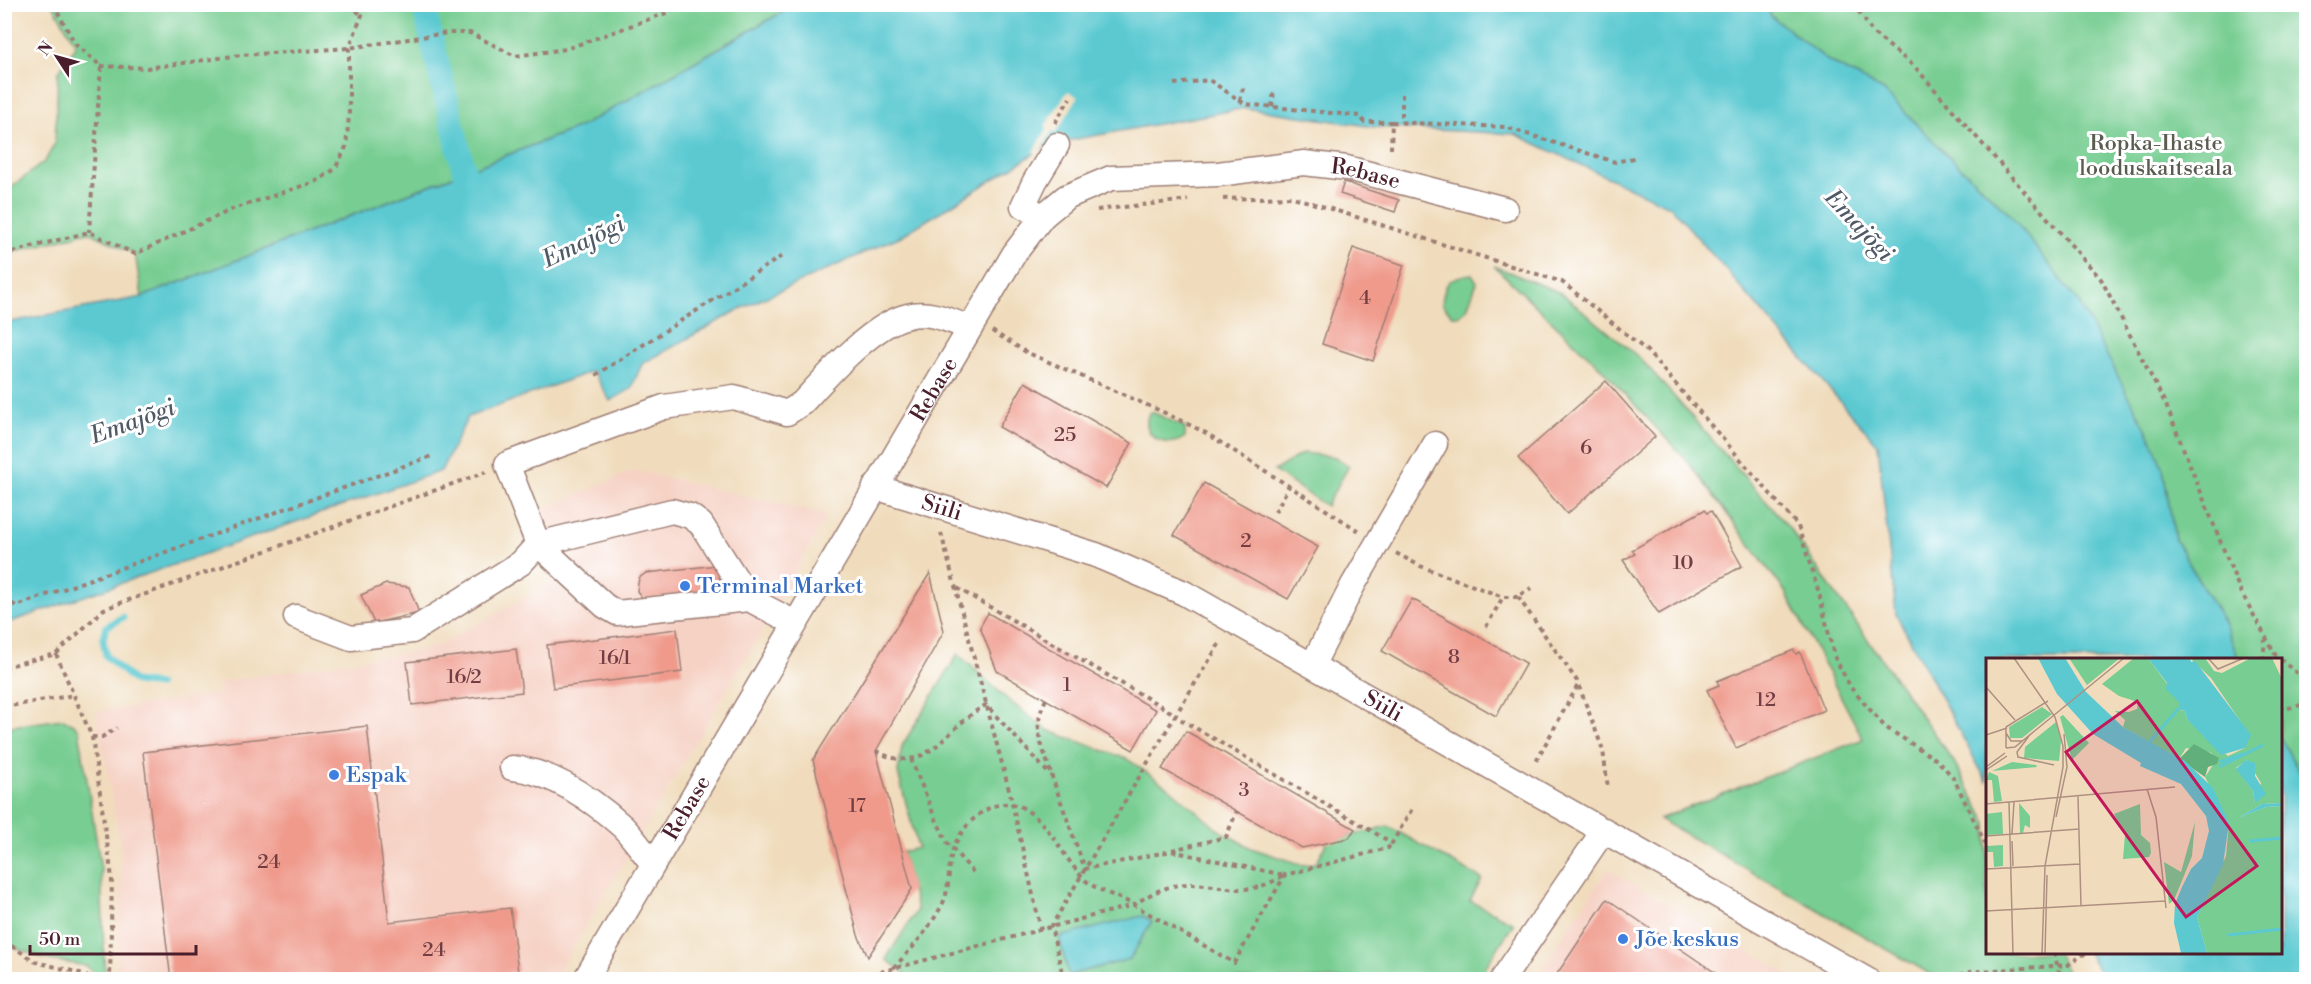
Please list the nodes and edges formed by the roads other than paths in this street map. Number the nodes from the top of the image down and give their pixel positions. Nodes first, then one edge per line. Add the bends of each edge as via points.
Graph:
1 (1057, 145) dead end
2 (1505, 209) dead end
3 (1043, 216) junction
4 (972, 324) junction
5 (1435, 444) dead end
6 (875, 487) junction
7 (538, 544) junction
8 (749, 598) junction
9 (296, 617) dead end
10 (795, 623) junction
11 (1313, 664) junction
12 (512, 768) dead end
13 (1604, 830) junction
14 (653, 864) junction
15 (585, 980) edge
16 (1502, 980) edge
17 (1867, 980) edge

1 - 3 street via 1023,206
2 - 3 street, Rebase via 1347,168 1304,163 1218,174 1111,178 1066,197
3 - 4 street, Rebase via 1014,254
4 - 6 street, Rebase
4 - 7 street via 909,315 881,327 787,413 734,397 664,407 507,464
5 - 11 street via 1353,585
6 - 10 street, Rebase
6 - 11 street, Siili via 1096,555 1184,594
7 - 8 street via 604,606 617,613
7 - 8 street via 672,511 701,524
7 - 9 street via 521,563 412,631 351,638
8 - 10 street
10 - 14 street, Rebase
11 - 13 street, Siili
12 - 14 street via 542,774 570,788 624,828
13 - 16 street
13 - 17 street, Siili
14 - 15 street, Rebase

